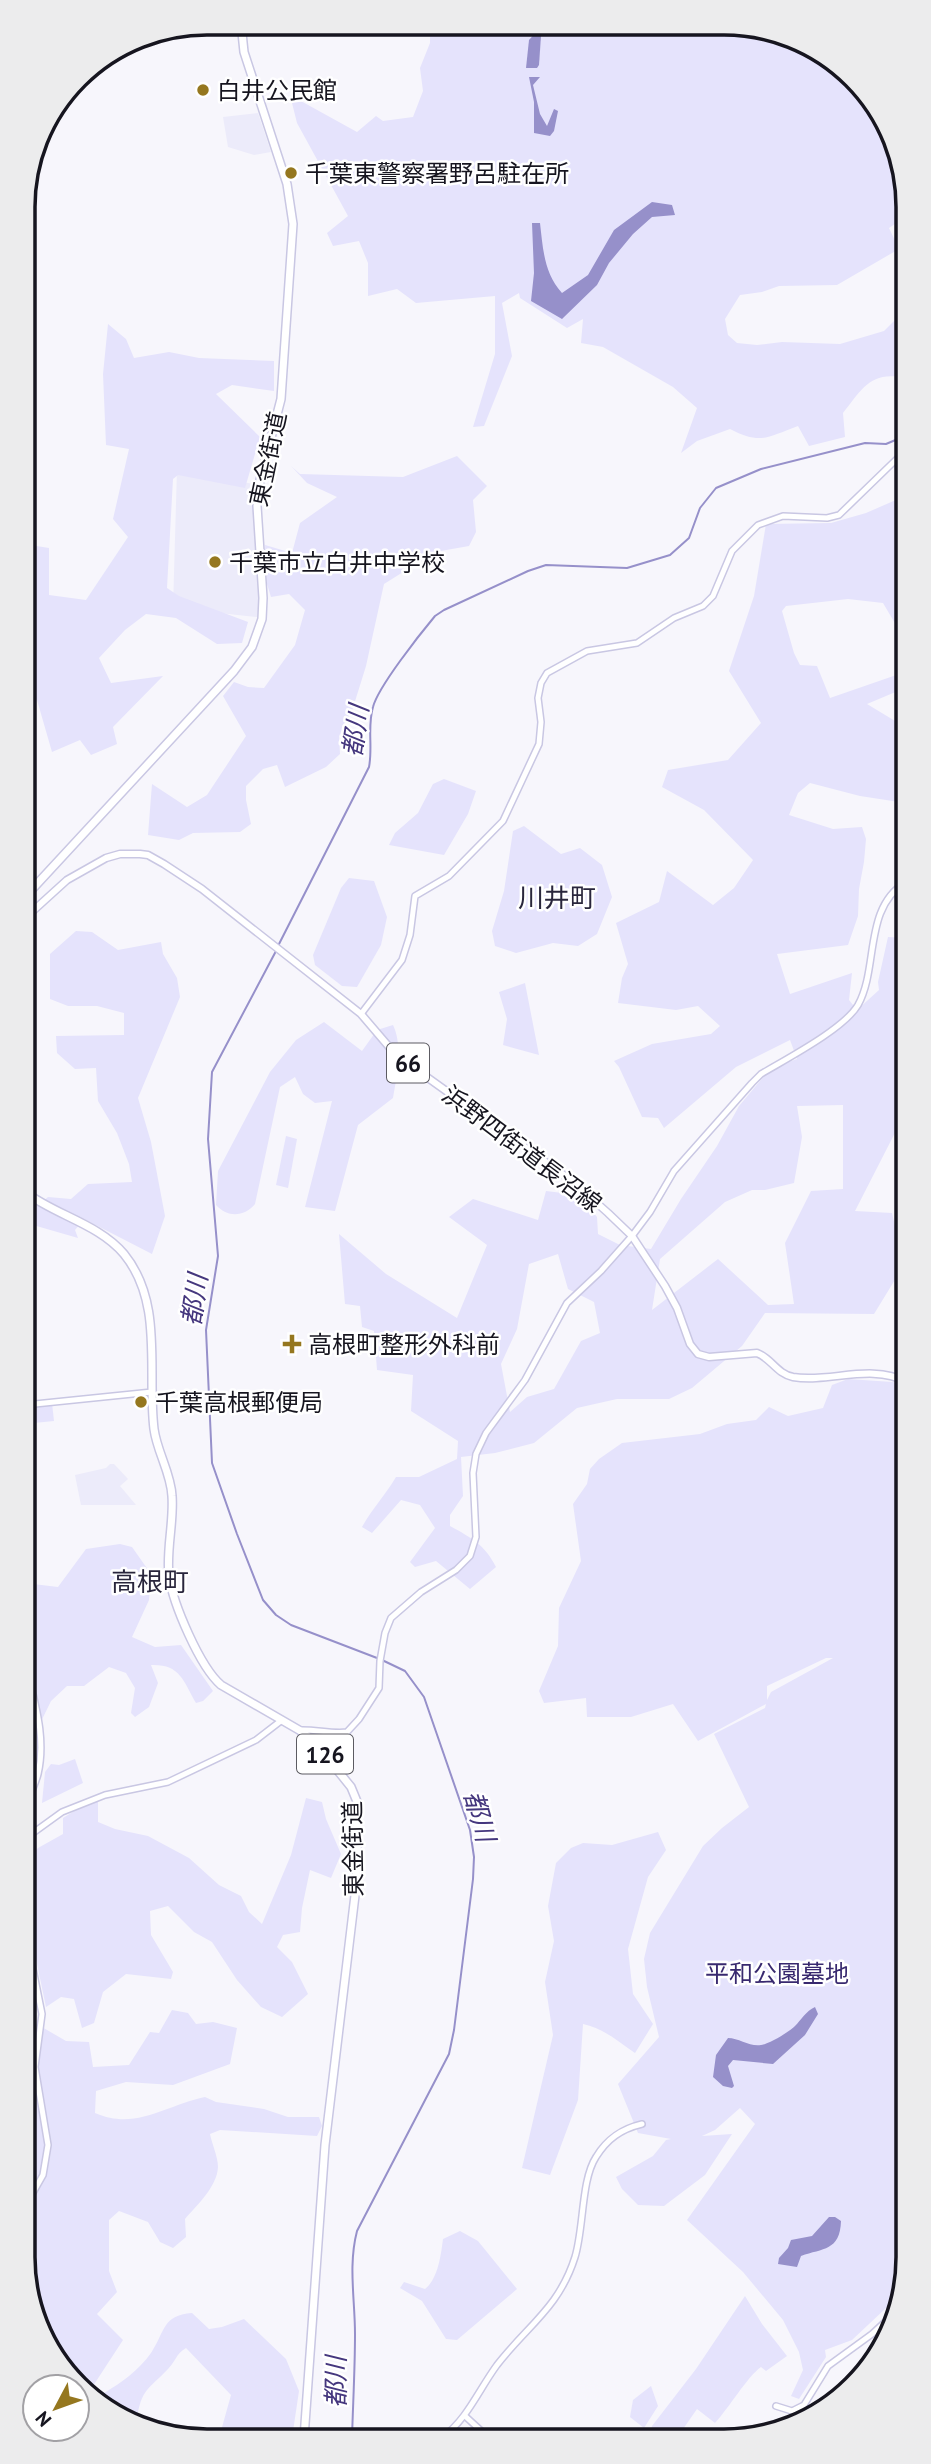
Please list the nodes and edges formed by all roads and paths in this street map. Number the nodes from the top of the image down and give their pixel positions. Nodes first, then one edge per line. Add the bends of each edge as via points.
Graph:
1 (242, 35) edge
2 (896, 460) edge
3 (35, 886) edge
4 (896, 892) edge
5 (35, 909) edge
6 (360, 1014) junction
7 (35, 1198) edge
8 (632, 1236) junction
9 (896, 1377) edge
10 (152, 1392) junction
11 (35, 1404) edge
12 (35, 1709) edge
13 (282, 1720) junction
14 (299, 1730) junction
15 (35, 1783) edge
16 (35, 1832) edge
17 (35, 1979) edge
18 (35, 2067) edge
19 (35, 2067) edge
20 (642, 2124) dead end
21 (35, 2189) edge
22 (882, 2325) edge
23 (776, 2406) dead end
24 (465, 2416) junction
25 (305, 2429) edge
26 (451, 2429) edge
27 (479, 2429) edge

1 - 3 highway, 東金街道 via 293,217 281,399 257,506 263,598 260,628 234,671
2 - 6 street via 839,515 783,516 751,530 732,551 713,596 703,606 674,618 637,643 587,651 547,673 538,698 539,744 503,821 450,876 415,896 402,960
4 - 8 street via 876,926 856,1008 752,1083 674,1171
5 - 6 main road, 浜野四街道長沼線 / 66 via 67,880 106,859 120,854 148,855 202,889
6 - 8 main road, 浜野四街道長沼線 / 66 via 396,1055 572,1181
7 - 10 highway, 東金街道 / 126 via 100,1234 131,1265 148,1307
8 - 9 main road, 浜野四街道長沼線 / 66 via 670,1294 698,1354 757,1353 780,1372 795,1377 878,1373
8 - 14 street via 567,1303 525,1380 486,1433 473,1473 476,1537 470,1556 391,1618 380,1661 379,1688 353,1727 336,1734
10 - 11 street
10 - 13 highway, 東金街道 / 126 via 156,1440 172,1489 169,1574 195,1648 220,1685
12 - 15 street via 42,1744
13 - 14 highway, 東金街道 / 126
13 - 16 street via 256,1741 168,1782 105,1794 62,1812
14 - 25 highway, 東金街道 / 126 via 320,1747 351,1787 358,1819 356,1887 325,2145
17 - 18 street via 42,2014
19 - 21 street via 48,2145 43,2175
20 - 24 street via 611,2137 594,2160 579,2240 562,2288 499,2364
22 - 23 street via 828,2366 804,2405 792,2411
24 - 26 street
24 - 27 street

